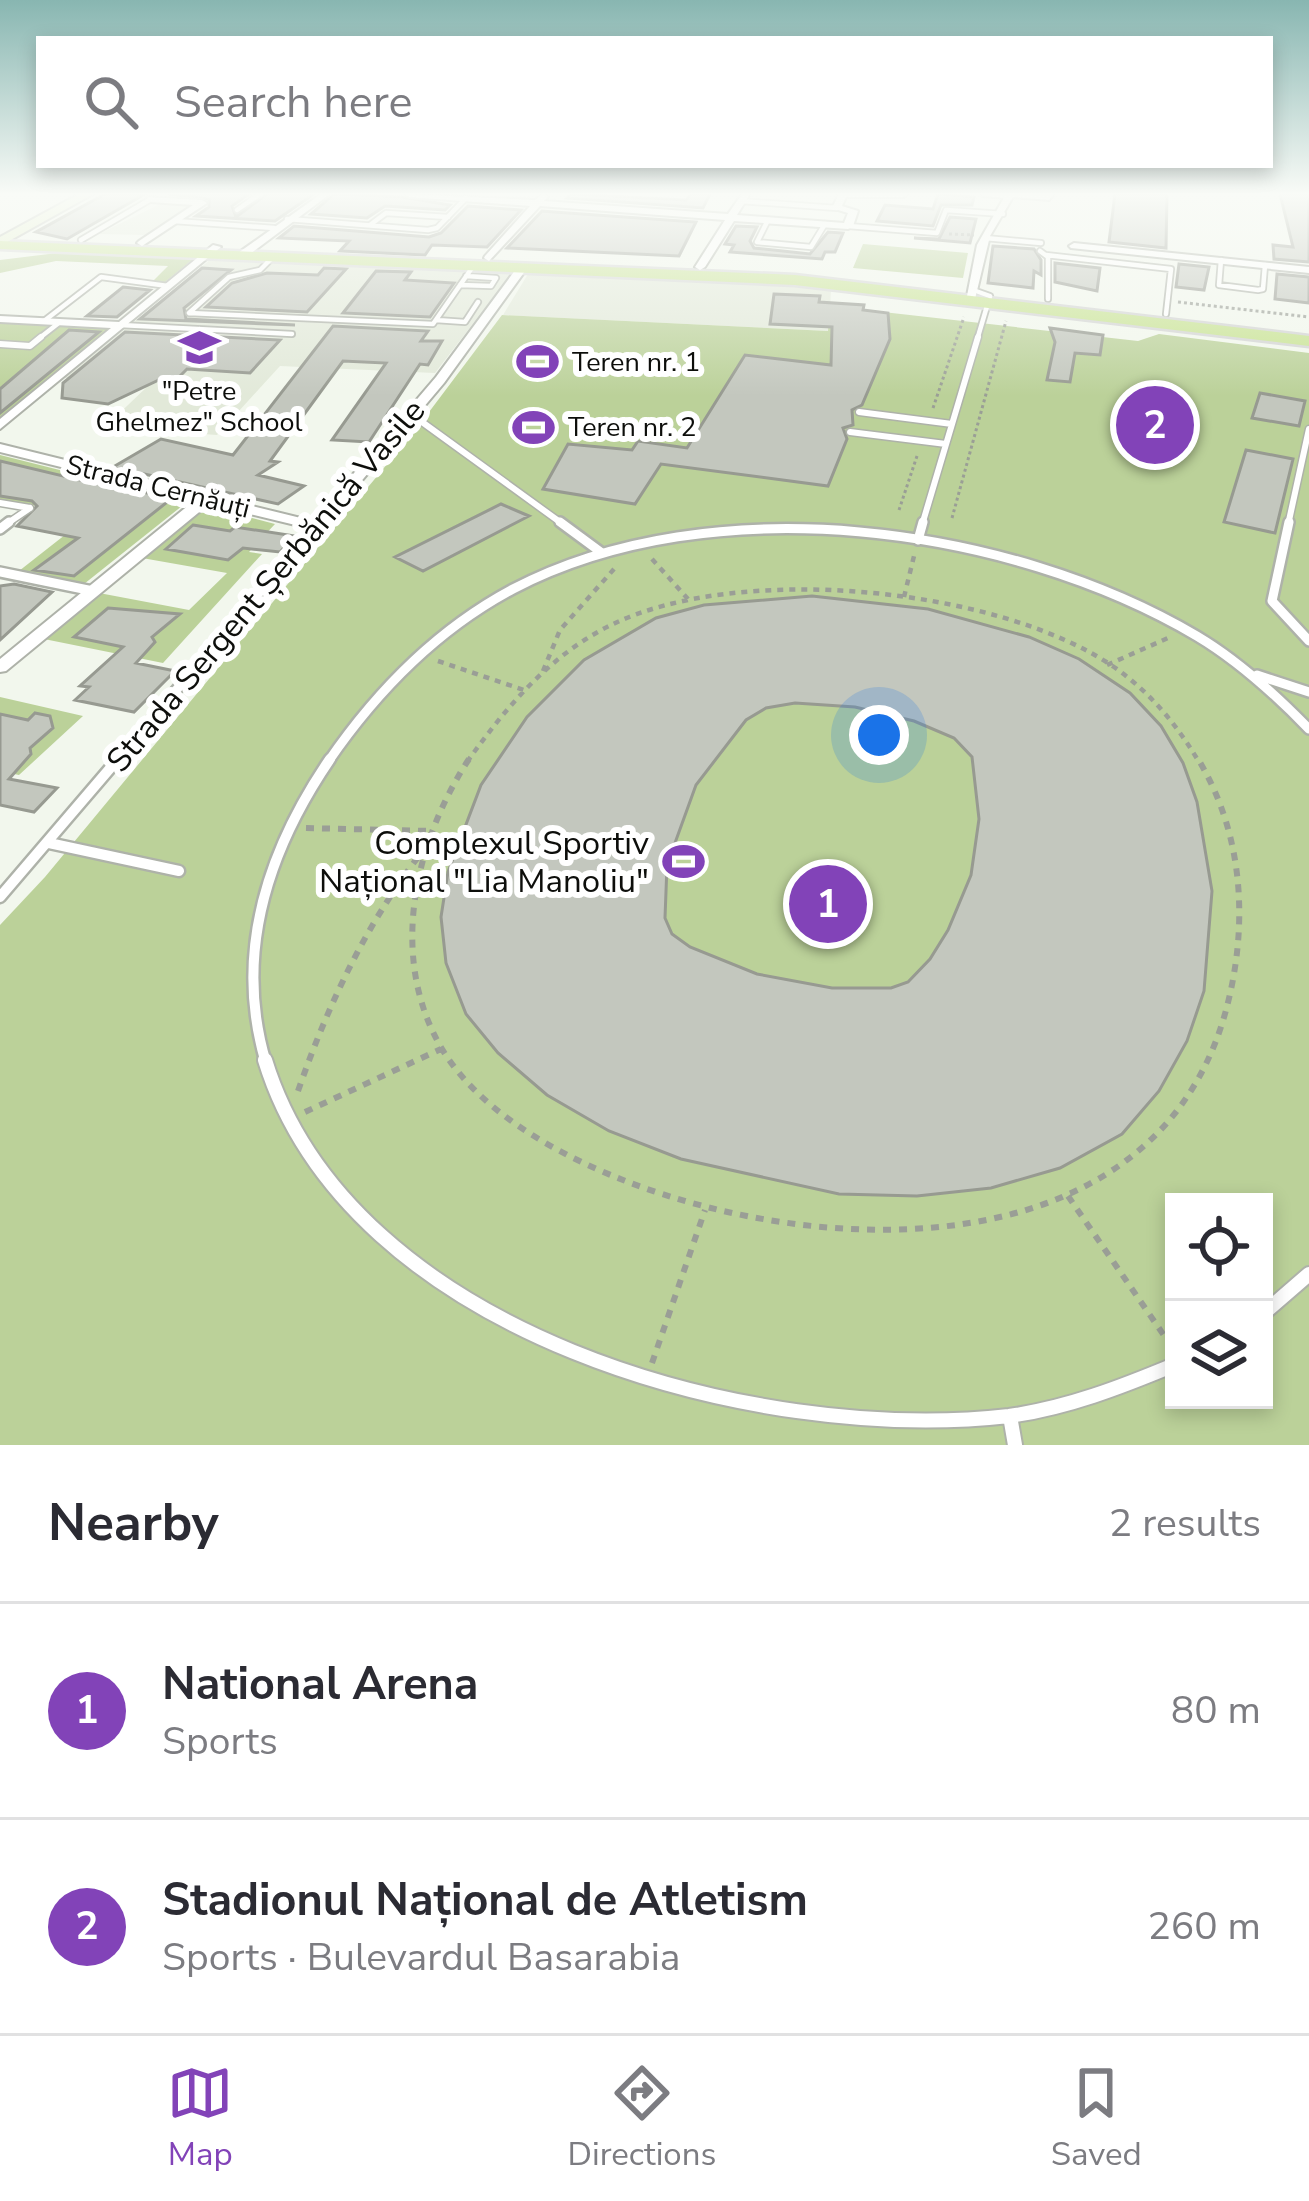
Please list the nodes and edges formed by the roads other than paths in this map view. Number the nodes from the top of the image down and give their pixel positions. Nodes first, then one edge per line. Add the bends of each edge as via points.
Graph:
1 (197, 261) edge
2 (269, 261) edge
3 (384, 261) edge
4 (401, 261) edge
5 (480, 261) edge
6 (703, 261) edge
7 (982, 261) edge
8 (1043, 261) edge
9 (1120, 261) edge
10 (1221, 261) edge
11 (1233, 261) edge
12 (1264, 265) junction
13 (476, 266) junction
14 (523, 267) junction
15 (700, 267) junction
16 (1309, 270) edge
17 (460, 285) junction
18 (168, 286) junction
19 (978, 297) junction
20 (1048, 299) junction
21 (478, 302) dead end
22 (1166, 314) junction
23 (0, 319) edge
24 (436, 320) junction
25 (44, 321) junction
26 (60, 322) junction
27 (121, 325) junction
28 (1309, 332) edge
29 (292, 334) dead end
30 (1309, 341) edge
31 (0, 344) edge
32 (859, 412) dead end
33 (411, 414) junction
34 (952, 424) junction
35 (0, 425) edge
36 (1309, 429) edge
37 (850, 432) dead end
38 (946, 444) junction
39 (0, 448) edge
40 (1307, 449) edge
41 (206, 499) junction
42 (0, 503) edge
43 (316, 526) junction
44 (0, 529) edge
45 (918, 540) junction
46 (602, 553) junction
47 (0, 572) edge
48 (93, 591) junction
49 (1309, 640) edge
50 (0, 667) edge
51 (1252, 673) junction
52 (1309, 692) edge
53 (1309, 729) edge
54 (49, 843) junction
55 (179, 871) dead end
56 (0, 897) edge
57 (1309, 1274) edge
58 (1273, 1304) edge
59 (1165, 1369) edge
60 (1010, 1416) junction
61 (1015, 1445) edge

1 - 18 street
2 - 24 lane via 229,277 189,313
3 - 13 main road
4 - 13 main road
5 - 13 street
6 - 15 street
7 - 19 street
8 - 20 lane
9 - 22 lane via 1172,269
10 - 12 lane via 1220,285 1258,290
11 - 12 street
12 - 16 street
13 - 14 main road
13 - 15 main road
13 - 17 lane
13 - 17 lane via 496,278 490,286
14 - 19 main road
14 - 33 street, Strada Sergent Șerbănică Vasile
15 - 19 main road via 822,274
17 - 24 lane
18 - 25 lane via 101,278
18 - 27 street
19 - 20 main road
19 - 30 main road
19 - 34 lane
20 - 22 main road
21 - 24 lane via 465,322
22 - 28 main road
23 - 25 street
25 - 26 street
26 - 27 street
26 - 31 lane via 30,346
27 - 29 lane
27 - 35 street
32 - 34 lane
33 - 43 street, Strada Sergent Șerbănică Vasile
33 - 46 lane
34 - 38 lane
36 - 40 lane
37 - 38 lane
38 - 45 lane
39 - 41 street, Strada Cernăuți
40 - 49 lane via 1272,601
41 - 43 street, Strada Cernăuți
41 - 48 street
42 - 44 lane via 30,508
43 - 54 lane, Strada Sergent Șerbănică Vasile
45 - 46 lane via 798,530 705,534
45 - 51 lane via 1055,572 1144,606
46 - 60 lane via 512,590 420,655 351,729 289,827 258,915 252,987 255,1030 289,1120 336,1189 392,1244 553,1345 737,1402 852,1417
47 - 48 lane
48 - 50 street
51 - 52 lane
51 - 53 lane
54 - 55 lane
54 - 56 lane, Strada Sergent Șerbănică Vasile
57 - 58 lane
59 - 60 lane
60 - 61 lane

